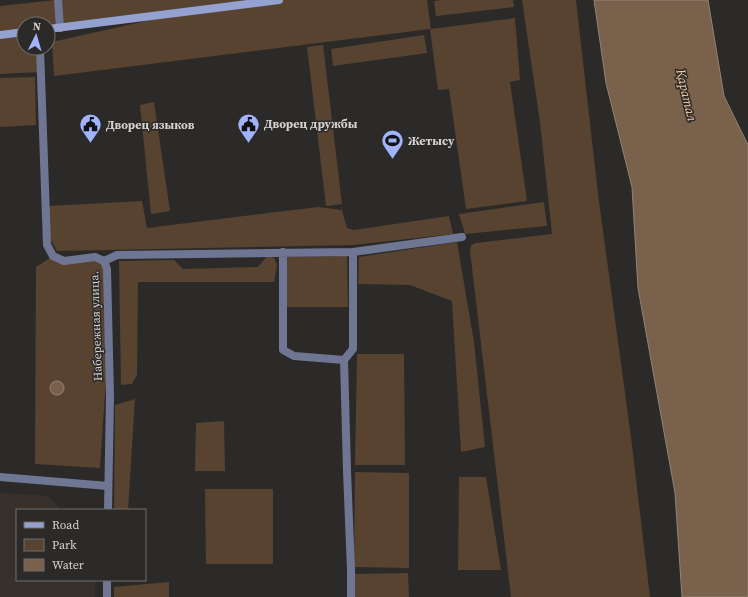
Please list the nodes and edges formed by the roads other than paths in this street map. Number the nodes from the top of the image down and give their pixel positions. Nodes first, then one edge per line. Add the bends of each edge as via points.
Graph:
1 (58, 0) edge
2 (279, 0) edge
3 (56, 28) edge
4 (60, 28) junction
5 (16, 33) edge
6 (0, 34) edge
7 (40, 56) edge
8 (462, 237) dead end
9 (283, 252) junction
10 (353, 252) junction
11 (104, 261) junction
12 (344, 360) junction
13 (0, 476) edge
14 (108, 486) junction
15 (108, 509) edge
16 (107, 581) edge
17 (107, 597) edge
18 (351, 597) edge

1 - 4 street
2 - 4 main road
3 - 4 main road
5 - 6 main road
7 - 11 street, Набережная улица. via 47,245 53,256 64,261 95,257
8 - 10 street
9 - 10 street
9 - 11 street via 117,255
9 - 12 street via 283,350 294,356
10 - 12 street via 353,349
11 - 14 street, Набережная улица. via 107,269 110,388
12 - 18 street
13 - 14 street
14 - 15 street, Набережная улица.
16 - 17 street

